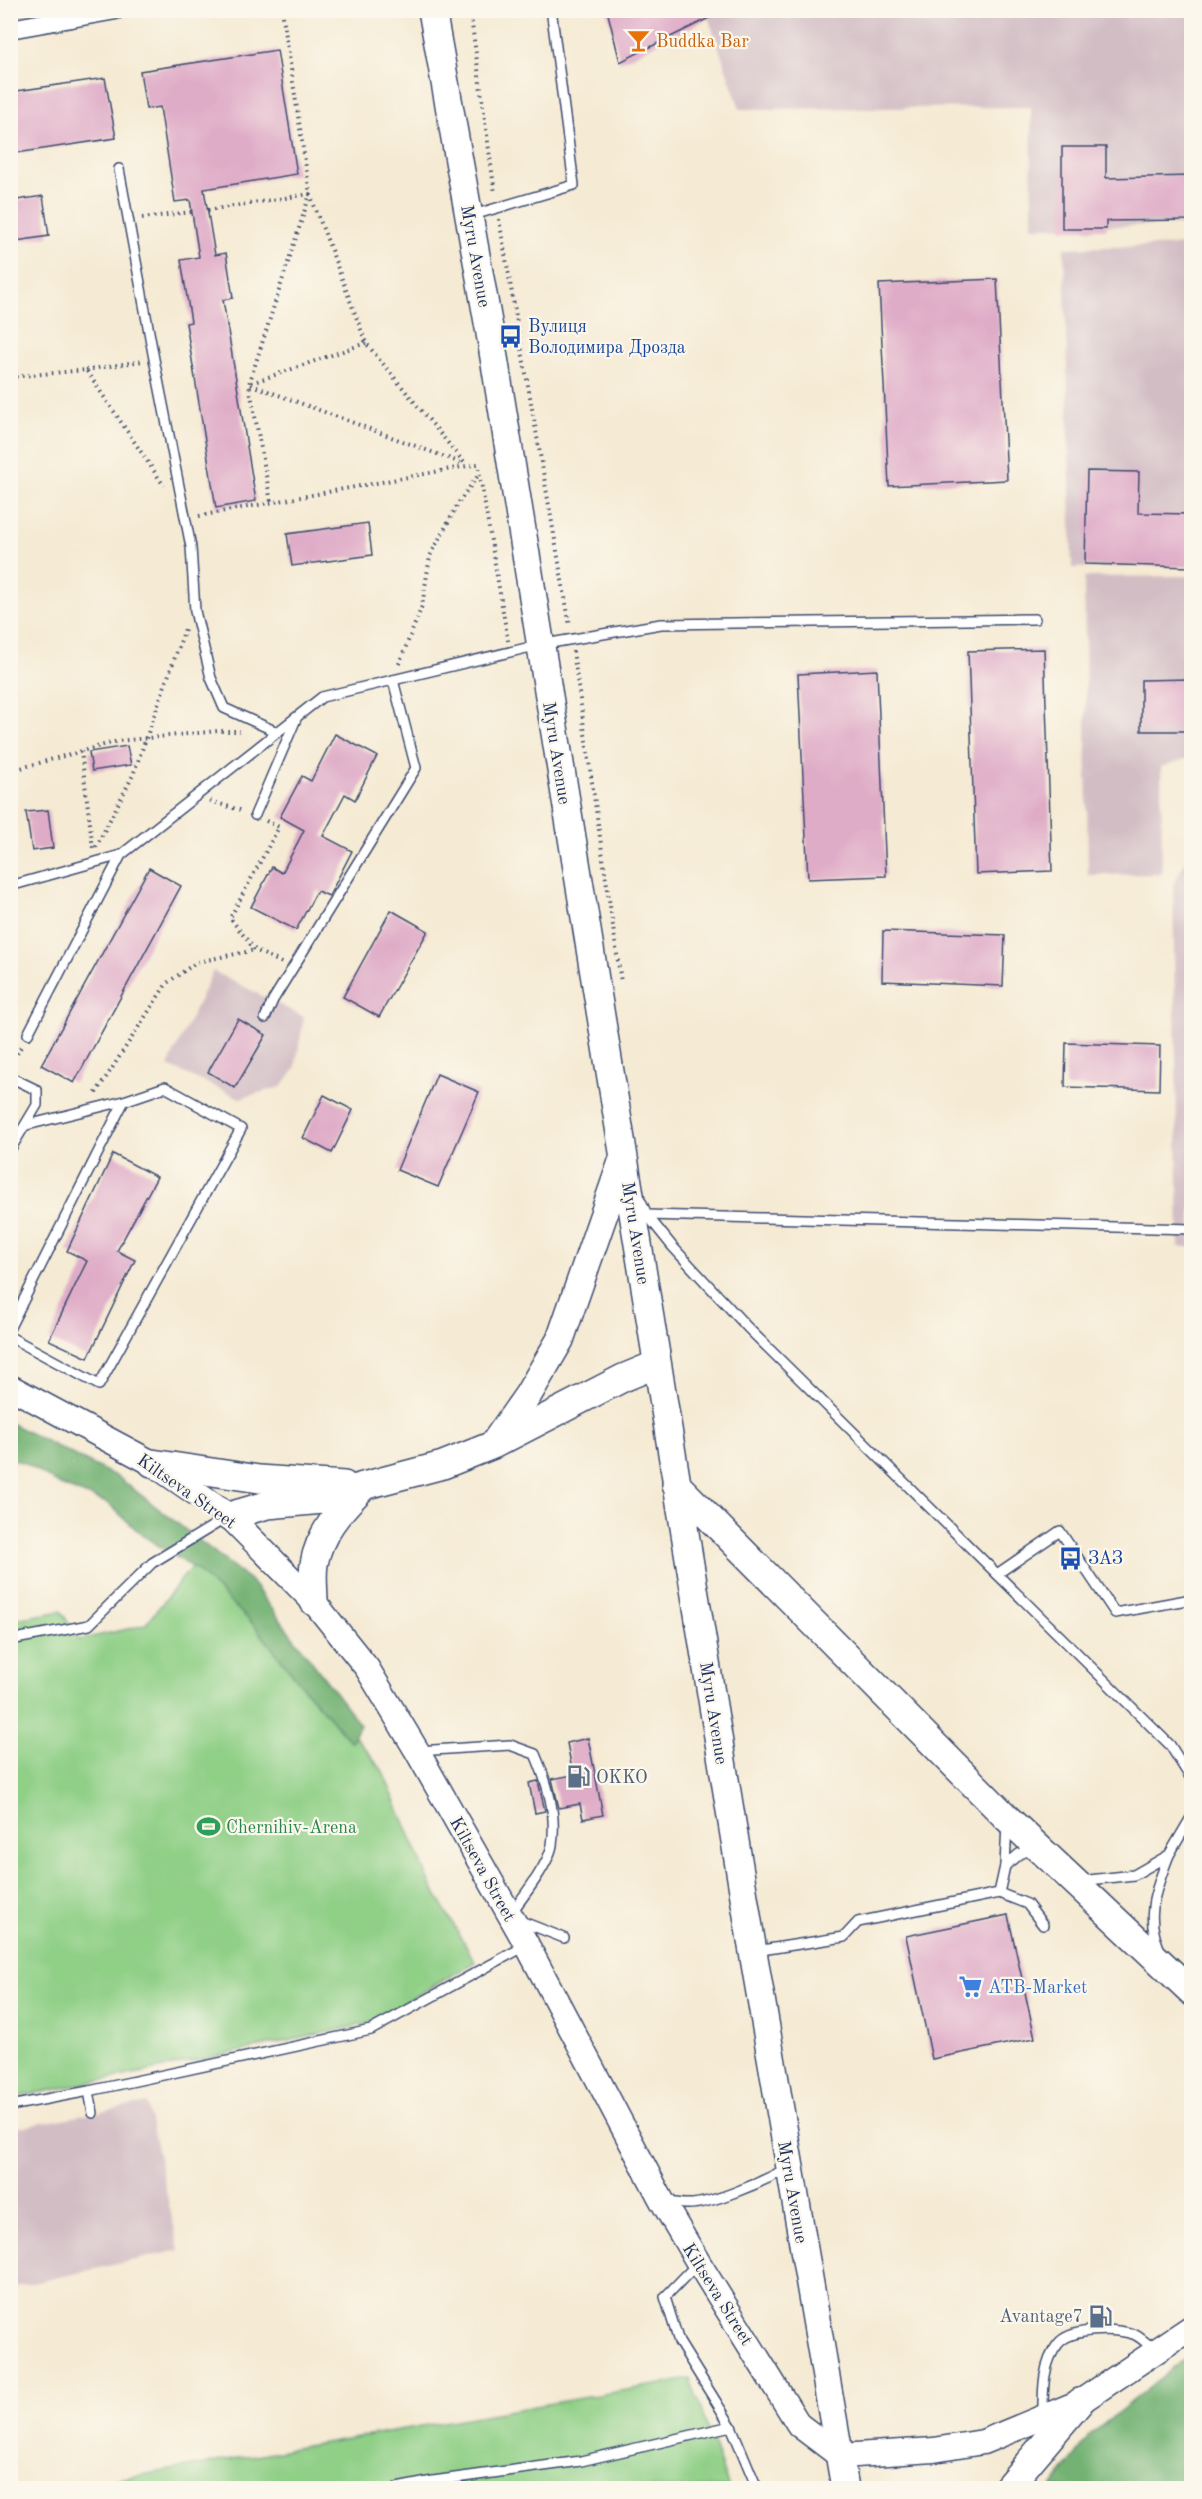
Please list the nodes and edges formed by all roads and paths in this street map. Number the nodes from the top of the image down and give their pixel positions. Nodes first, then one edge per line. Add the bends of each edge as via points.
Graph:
1 (116, 10) edge
2 (282, 10) edge
3 (432, 10) edge
4 (470, 10) edge
5 (552, 16) dead end
6 (10, 29) edge
7 (119, 169) dead end
8 (310, 194) junction
9 (497, 208) junction
10 (208, 210) dead end
11 (192, 212) dead end
12 (469, 217) junction
13 (128, 219) junction
14 (366, 343) junction
15 (154, 359) junction
16 (86, 370) junction
17 (10, 377) edge
18 (249, 384) junction
19 (466, 465) junction
20 (479, 473) junction
21 (165, 489) dead end
22 (271, 502) junction
23 (185, 519) junction
24 (1035, 619) dead end
25 (185, 628) dead end
26 (572, 639) junction
27 (539, 645) junction
28 (510, 652) junction
29 (393, 680) junction
30 (297, 717) junction
31 (241, 731) dead end
32 (277, 732) junction
33 (147, 738) junction
34 (81, 751) junction
35 (10, 771) edge
36 (195, 796) junction
37 (255, 815) junction
38 (121, 855) junction
39 (10, 886) edge
40 (255, 950) junction
41 (294, 968) junction
42 (622, 992) dead end
43 (265, 1018) dead end
44 (28, 1034) joint
45 (10, 1065) edge
46 (10, 1077) edge
47 (94, 1096) dead end
48 (124, 1101) junction
49 (27, 1125) junction
50 (10, 1150) edge
51 (624, 1157) junction
52 (647, 1215) junction
53 (1191, 1229) edge
54 (15, 1308) edge
55 (10, 1327) edge
56 (10, 1337) edge
57 (657, 1364) junction
58 (10, 1387) edge
59 (493, 1445) junction
60 (152, 1464) junction
61 (676, 1484) junction
62 (363, 1486) junction
63 (229, 1516) junction
64 (997, 1574) junction
65 (1191, 1599) edge
66 (315, 1602) junction
67 (10, 1640) edge
68 (417, 1751) junction
69 (1191, 1780) edge
70 (1191, 1816) edge
71 (1007, 1818) junction
72 (1037, 1846) junction
73 (1169, 1855) junction
74 (1005, 1866) junction
75 (1074, 1881) junction
76 (999, 1893) junction
77 (509, 1917) junction
78 (1043, 1925) dead end
79 (564, 1938) dead end
80 (527, 1945) junction
81 (753, 1952) junction
82 (1170, 1972) junction
83 (1191, 1992) edge
84 (89, 2091) junction
85 (10, 2106) edge
86 (93, 2113) dead end
87 (789, 2168) junction
88 (661, 2199) junction
89 (699, 2262) junction
90 (1191, 2327) edge
91 (1155, 2351) junction
92 (1080, 2402) junction
93 (1043, 2418) junction
94 (731, 2426) junction
95 (840, 2456) junction
96 (397, 2488) edge
97 (757, 2488) edge
98 (845, 2488) edge
99 (1006, 2488) edge

1 - 6 street
2 - 8 path
3 - 12 main road, Myru Avenue
4 - 9 path
5 - 9 lane via 574,186
7 - 13 lane
8 - 10 path
8 - 14 path
8 - 18 path
9 - 12 lane
9 - 26 path
11 - 13 path
12 - 27 main road, Myru Avenue
13 - 15 lane
14 - 18 path
14 - 19 path
15 - 16 path
15 - 23 lane
16 - 17 path
16 - 21 path
18 - 19 path
18 - 22 path
19 - 20 path via 478,464
19 - 22 path
20 - 28 path
20 - 29 path via 430,556 422,606
22 - 23 path
23 - 32 lane via 195,611 211,678 224,708
24 - 26 lane via 661,624
25 - 33 path
26 - 27 lane
26 - 42 path
27 - 28 lane
27 - 51 main road, Myru Avenue
28 - 29 lane
29 - 30 lane via 322,697
29 - 41 lane via 416,768
30 - 32 lane
30 - 37 lane
31 - 33 path
32 - 36 lane
33 - 34 path
33 - 34 path via 94,852
34 - 35 path
36 - 37 path
36 - 38 lane
37 - 40 path via 279,827 230,918
38 - 39 lane
38 - 44 lane
40 - 41 path
40 - 47 path via 196,962 167,983
41 - 43 lane
44 - 45 path
46 - 49 lane via 37,1090 37,1105
48 - 49 lane
48 - 54 lane
48 - 56 lane via 165,1087 241,1129 99,1385
49 - 50 lane
51 - 52 lane
51 - 57 main road, Myru Avenue
51 - 59 main road via 560,1340
52 - 53 lane
52 - 64 lane via 748,1328
54 - 55 lane
57 - 59 main road
57 - 61 main road, Myru Avenue
58 - 60 main road, Kiltseva Street
59 - 62 main road via 443,1465
60 - 62 main road via 259,1479
60 - 63 main road, Kiltseva Street
61 - 71 main road
61 - 81 main road, Myru Avenue
62 - 63 main road via 323,1500 267,1505
62 - 66 main road via 340,1509 323,1536 314,1564
63 - 66 main road, Kiltseva Street
63 - 67 lane via 152,1563 88,1626
64 - 65 lane via 1060,1530 1115,1613
64 - 69 lane via 1170,1745
66 - 68 main road, Kiltseva Street via 367,1668
68 - 77 main road, Kiltseva Street
68 - 77 lane via 510,1746 535,1754 553,1809 552,1846
70 - 73 lane
71 - 72 main road
71 - 74 lane
72 - 74 lane
72 - 75 main road
73 - 75 lane via 1134,1875
73 - 82 lane via 1152,1902 1154,1937
74 - 76 lane
75 - 82 main road
76 - 78 lane via 1027,1904
76 - 81 lane via 858,1922 844,1937
77 - 79 lane
77 - 80 main road, Kiltseva Street
80 - 84 lane via 371,2030
80 - 88 main road, Kiltseva Street
81 - 87 main road, Myru Avenue
82 - 83 main road
84 - 85 lane
84 - 86 lane
87 - 88 lane via 723,2197 686,2205
87 - 95 main road, Myru Avenue
88 - 89 main road, Kiltseva Street
89 - 94 lane via 665,2297 679,2342
89 - 95 main road, Kiltseva Street via 799,2425
90 - 91 main road
91 - 92 main road
91 - 93 lane via 1135,2334 1099,2329 1059,2343 1046,2366
92 - 93 main road
92 - 99 main road
93 - 95 main road via 983,2442 934,2450
94 - 96 lane via 581,2462
94 - 97 lane
95 - 98 main road, Myru Avenue

